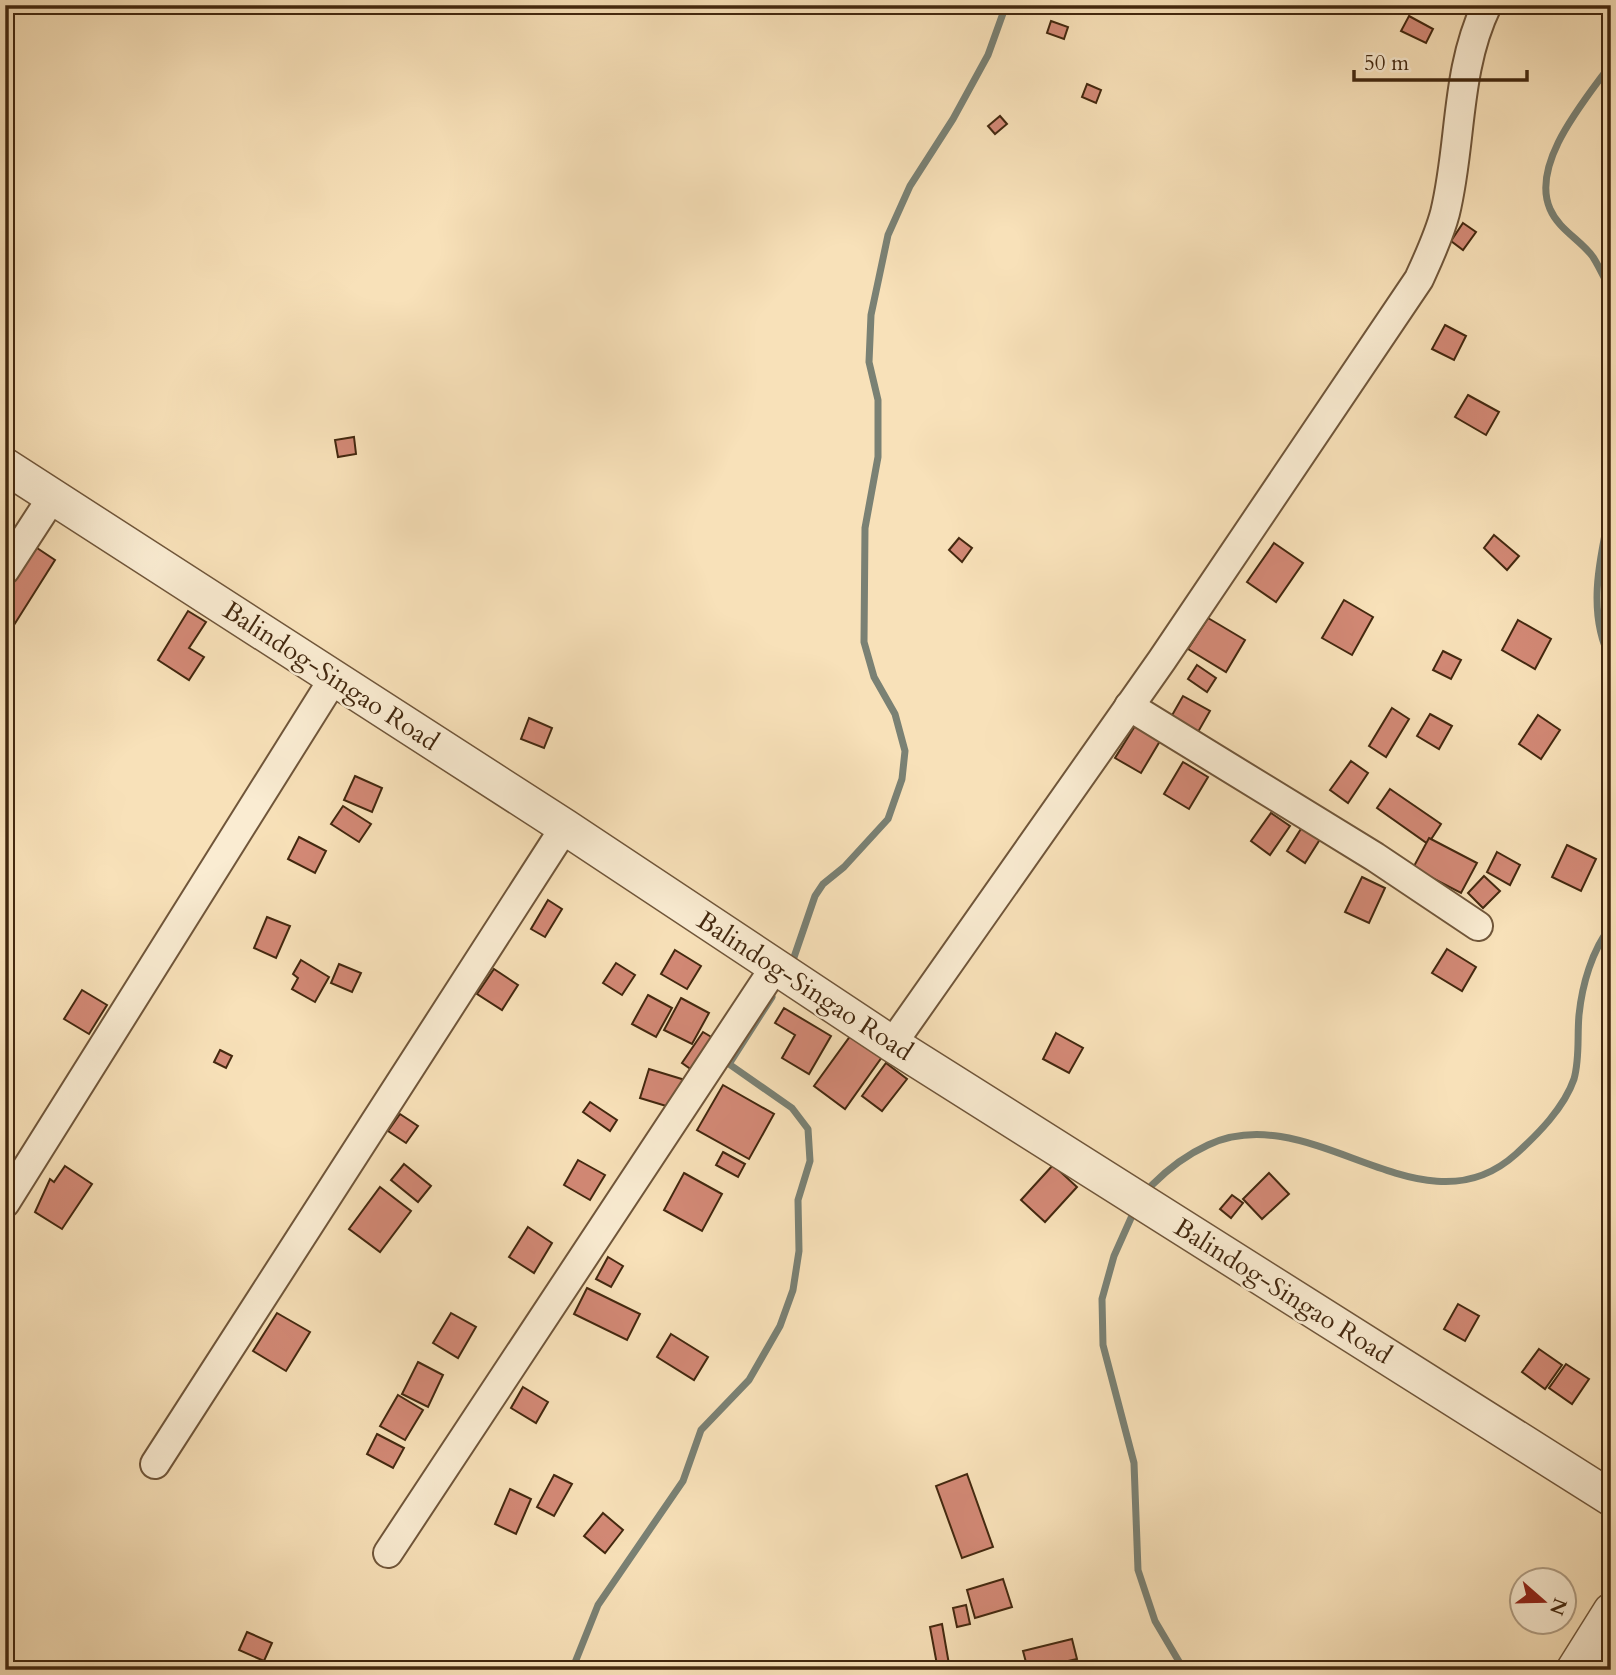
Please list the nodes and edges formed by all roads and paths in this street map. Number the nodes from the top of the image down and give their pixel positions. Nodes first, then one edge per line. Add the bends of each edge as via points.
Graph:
1 (1487, 5) edge
2 (5, 466) edge
3 (53, 496) junction
4 (5, 570) edge
5 (334, 678) junction
6 (1129, 706) junction
7 (565, 827) junction
8 (1478, 926) dead end
9 (775, 967) junction
10 (892, 1044) junction
11 (5, 1203) edge
12 (155, 1464) dead end
13 (1611, 1498) edge
14 (388, 1553) dead end
15 (1611, 1611) edge
16 (1574, 1670) edge

1 - 6 street via 1467,64 1445,212 1419,279
2 - 3 street, Balindog-Singao Road
3 - 4 street
3 - 5 street, Balindog-Singao Road
5 - 7 street, Balindog-Singao Road
5 - 11 street
6 - 8 street
6 - 10 street
7 - 9 street, Balindog-Singao Road
7 - 12 street
9 - 10 street, Balindog-Singao Road
9 - 14 street
10 - 13 street, Balindog-Singao Road
15 - 16 street

